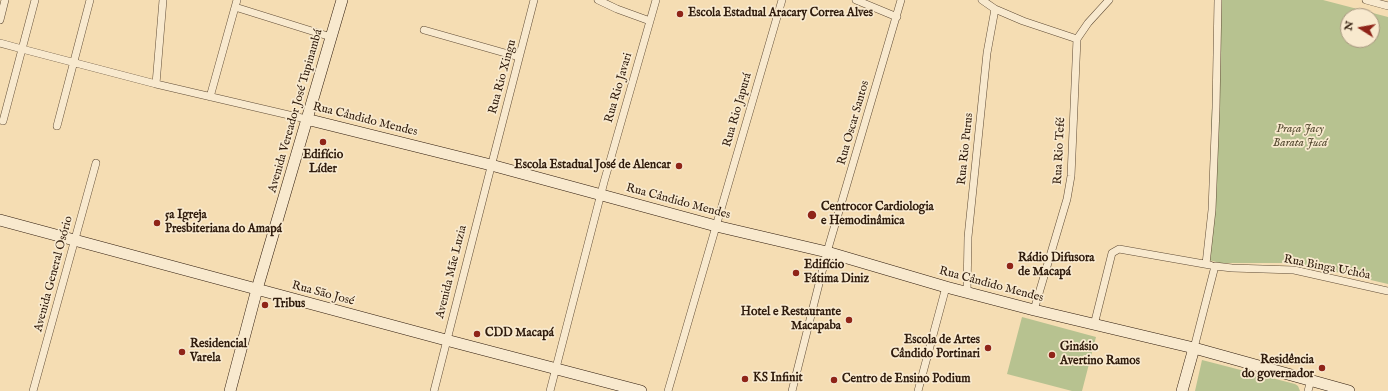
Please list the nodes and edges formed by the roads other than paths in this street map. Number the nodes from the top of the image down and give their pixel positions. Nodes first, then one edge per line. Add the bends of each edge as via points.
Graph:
1 (5, 0) edge
2 (35, 0) edge
3 (90, 0) edge
4 (163, 0) edge
5 (342, 0) edge
6 (534, 0) edge
7 (598, 0) edge
8 (656, 0) edge
9 (782, 0) edge
10 (856, 0) edge
11 (902, 0) edge
12 (982, 0) edge
13 (1109, 0) edge
14 (1218, 0) edge
15 (1366, 0) edge
16 (236, 4) edge
17 (1388, 6) edge
18 (995, 9) junction
19 (897, 17) junction
20 (0, 20) edge
21 (650, 21) junction
22 (424, 30) dead end
23 (331, 37) junction
24 (1077, 39) junction
25 (0, 43) edge
26 (22, 50) junction
27 (519, 57) junction
28 (73, 62) junction
29 (156, 84) junction
30 (210, 97) junction
31 (306, 119) junction
32 (3, 121) dead end
33 (56, 126) dead end
34 (492, 162) junction
35 (96, 163) dead end
36 (601, 194) junction
37 (0, 220) edge
38 (716, 226) junction
39 (74, 240) junction
40 (827, 252) junction
41 (1206, 264) junction
42 (1215, 266) junction
43 (946, 287) junction
44 (257, 289) junction
45 (1388, 291) edge
46 (967, 292) junction
47 (1034, 310) junction
48 (1094, 325) junction
49 (446, 340) junction
50 (1194, 348) junction
51 (556, 370) junction
52 (1315, 386) edge
53 (33, 391) edge
54 (230, 391) edge
55 (434, 391) edge
56 (550, 391) edge
57 (640, 391) edge
58 (668, 391) edge
59 (792, 391) edge
60 (918, 391) edge
61 (1182, 391) edge
62 (1349, 391) edge

1 - 20 street
2 - 26 street
3 - 28 street
4 - 29 street
5 - 23 street, Avenida Vereador José Tupinambá
6 - 27 street, Rua Rio Xingu
7 - 21 street
8 - 21 street, Rua Rio Javari
9 - 38 street, Rua Rio Japurá
10 - 19 street
11 - 19 street, Rua Oscar Santos
12 - 18 street
13 - 24 street
14 - 41 street via 1212,202
15 - 17 street
16 - 23 street
16 - 30 street
18 - 24 street
18 - 46 street, Rua Rio Purus via 987,52 968,238
19 - 40 street, Rua Oscar Santos
21 - 36 street, Rua Rio Javari
22 - 27 street
23 - 31 street, Avenida Vereador José Tupinambá
24 - 47 street, Rua Rio Tefé via 1071,176 1066,205
25 - 26 street, Rua Cândido Mendes
26 - 28 street, Rua Cândido Mendes
26 - 32 street
27 - 34 street, Rua Rio Xingu
28 - 29 street, Rua Cândido Mendes
28 - 33 street
29 - 30 street, Rua Cândido Mendes
30 - 31 street, Rua Cândido Mendes
31 - 34 street, Rua Cândido Mendes
31 - 44 street, Avenida Vereador José Tupinambá
34 - 36 street, Rua Cândido Mendes
34 - 49 street, Avenida Mãe Luzia
35 - 39 street, Avenida General Osório
36 - 38 street, Rua Cândido Mendes
36 - 51 street, Rua Rio Javari
37 - 39 street, Rua São José
38 - 40 street, Rua Cândido Mendes
38 - 58 street, Rua Rio Japurá
39 - 44 street, Rua São José
39 - 53 street, Avenida General Osório
40 - 43 street, Rua Cândido Mendes
40 - 59 street, Rua Oscar Santos
41 - 42 street, Rua Binga Uchôa
41 - 48 street, Rua Binga Uchôa via 1119,249 1112,253
42 - 45 street, Rua Binga Uchôa via 1294,270
42 - 50 street
43 - 46 street, Rua Cândido Mendes
43 - 60 street
44 - 49 street, Rua São José
44 - 54 street, Avenida Vereador José Tupinambá
46 - 47 street, Rua Cândido Mendes
47 - 48 street, Rua Cândido Mendes
48 - 50 street, Rua Cândido Mendes
49 - 51 street, Rua São José
49 - 55 street, Avenida Mãe Luzia
50 - 52 street, Rua Cândido Mendes
50 - 61 street
51 - 56 street, Rua Rio Javari
51 - 57 street, Rua São José
52 - 62 street, Rua Cândido Mendes

